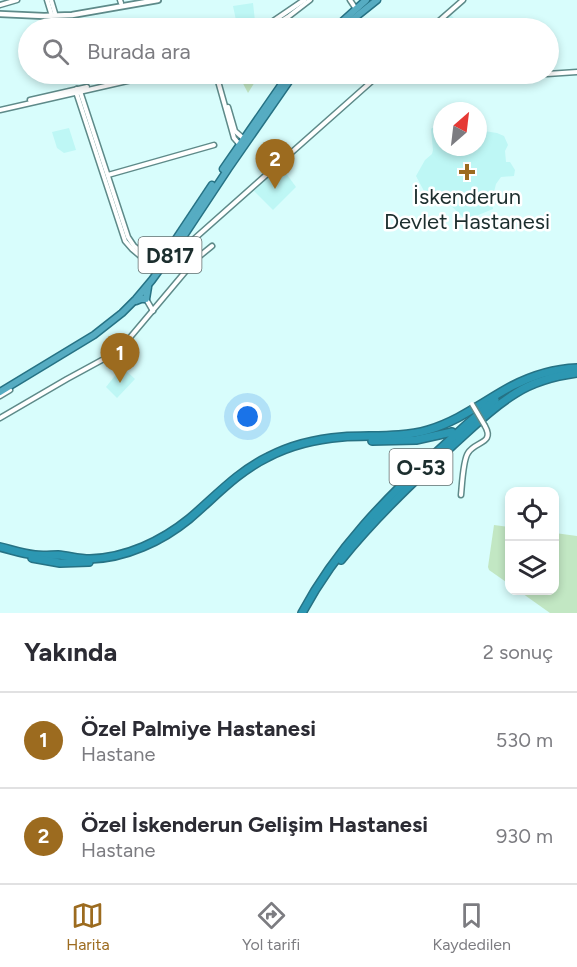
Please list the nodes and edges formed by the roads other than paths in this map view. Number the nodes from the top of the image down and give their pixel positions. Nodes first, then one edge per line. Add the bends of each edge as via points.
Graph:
1 (3, 0) edge
2 (17, 0) edge
3 (49, 0) edge
4 (140, 0) edge
5 (158, 0) edge
6 (304, 0) edge
7 (310, 0) edge
8 (352, 0) edge
9 (369, 0) edge
10 (379, 0) edge
11 (463, 0) edge
12 (120, 2) edge
13 (0, 4) edge
14 (357, 8) junction
15 (0, 13) edge
16 (53, 13) junction
17 (278, 18) edge
18 (286, 18) edge
19 (346, 18) edge
20 (348, 18) edge
21 (355, 18) edge
22 (358, 18) edge
23 (442, 18) edge
24 (577, 72) edge
25 (559, 73) edge
26 (106, 84) edge
27 (111, 84) edge
28 (220, 84) edge
29 (282, 84) edge
30 (288, 84) edge
31 (369, 84) edge
32 (78, 91) junction
33 (0, 109) edge
34 (243, 143) junction
35 (214, 145) dead end
36 (106, 176) junction
37 (212, 246) dead end
38 (166, 260) junction
39 (158, 268) junction
40 (149, 284) junction
41 (147, 299) junction
42 (133, 302) junction
43 (153, 311) junction
44 (577, 368) edge
45 (577, 374) edge
46 (0, 392) edge
47 (472, 404) dead end
48 (496, 410) dead end
49 (0, 418) edge
50 (452, 432) dead end
51 (461, 495) dead end
52 (0, 549) edge
53 (302, 613) edge
54 (307, 613) edge

1 - 13 street
2 - 13 street
3 - 16 street
4 - 12 main road
5 - 15 main road via 72,15
6 - 17 street
7 - 18 street
8 - 14 street
9 - 14 highway
9 - 20 highway
10 - 21 highway
10 - 22 highway
11 - 23 street
12 - 16 main road
14 - 19 highway
15 - 16 main road
24 - 25 street
26 - 32 street
27 - 32 street
28 - 34 street via 235,131
29 - 34 highway, D817
30 - 34 highway, D817
31 - 38 street
32 - 33 street
32 - 36 street
34 - 38 highway, D817
34 - 39 highway, D817
35 - 36 street
36 - 39 street via 130,241
37 - 43 street via 196,259
38 - 39 highway, D817
39 - 40 highway, D817
39 - 46 highway, D817 via 97,329
40 - 41 highway
40 - 42 highway, D817
41 - 42 highway
41 - 43 street
42 - 46 highway, D817 via 94,335
43 - 49 street via 113,354
44 - 52 highway via 529,377 455,420 428,430 329,438 278,452 242,473 180,526 131,551 89,559
44 - 53 highway, O-53 via 530,379 478,415 376,510 338,557
45 - 48 highway via 548,381
45 - 54 highway, O-53 via 532,384 482,419 380,514 342,559
47 - 51 street, bridge via 488,432 485,441 466,454
50 - 52 highway via 416,440 330,442 293,450 243,476 169,537 124,556 60,562 36,560

